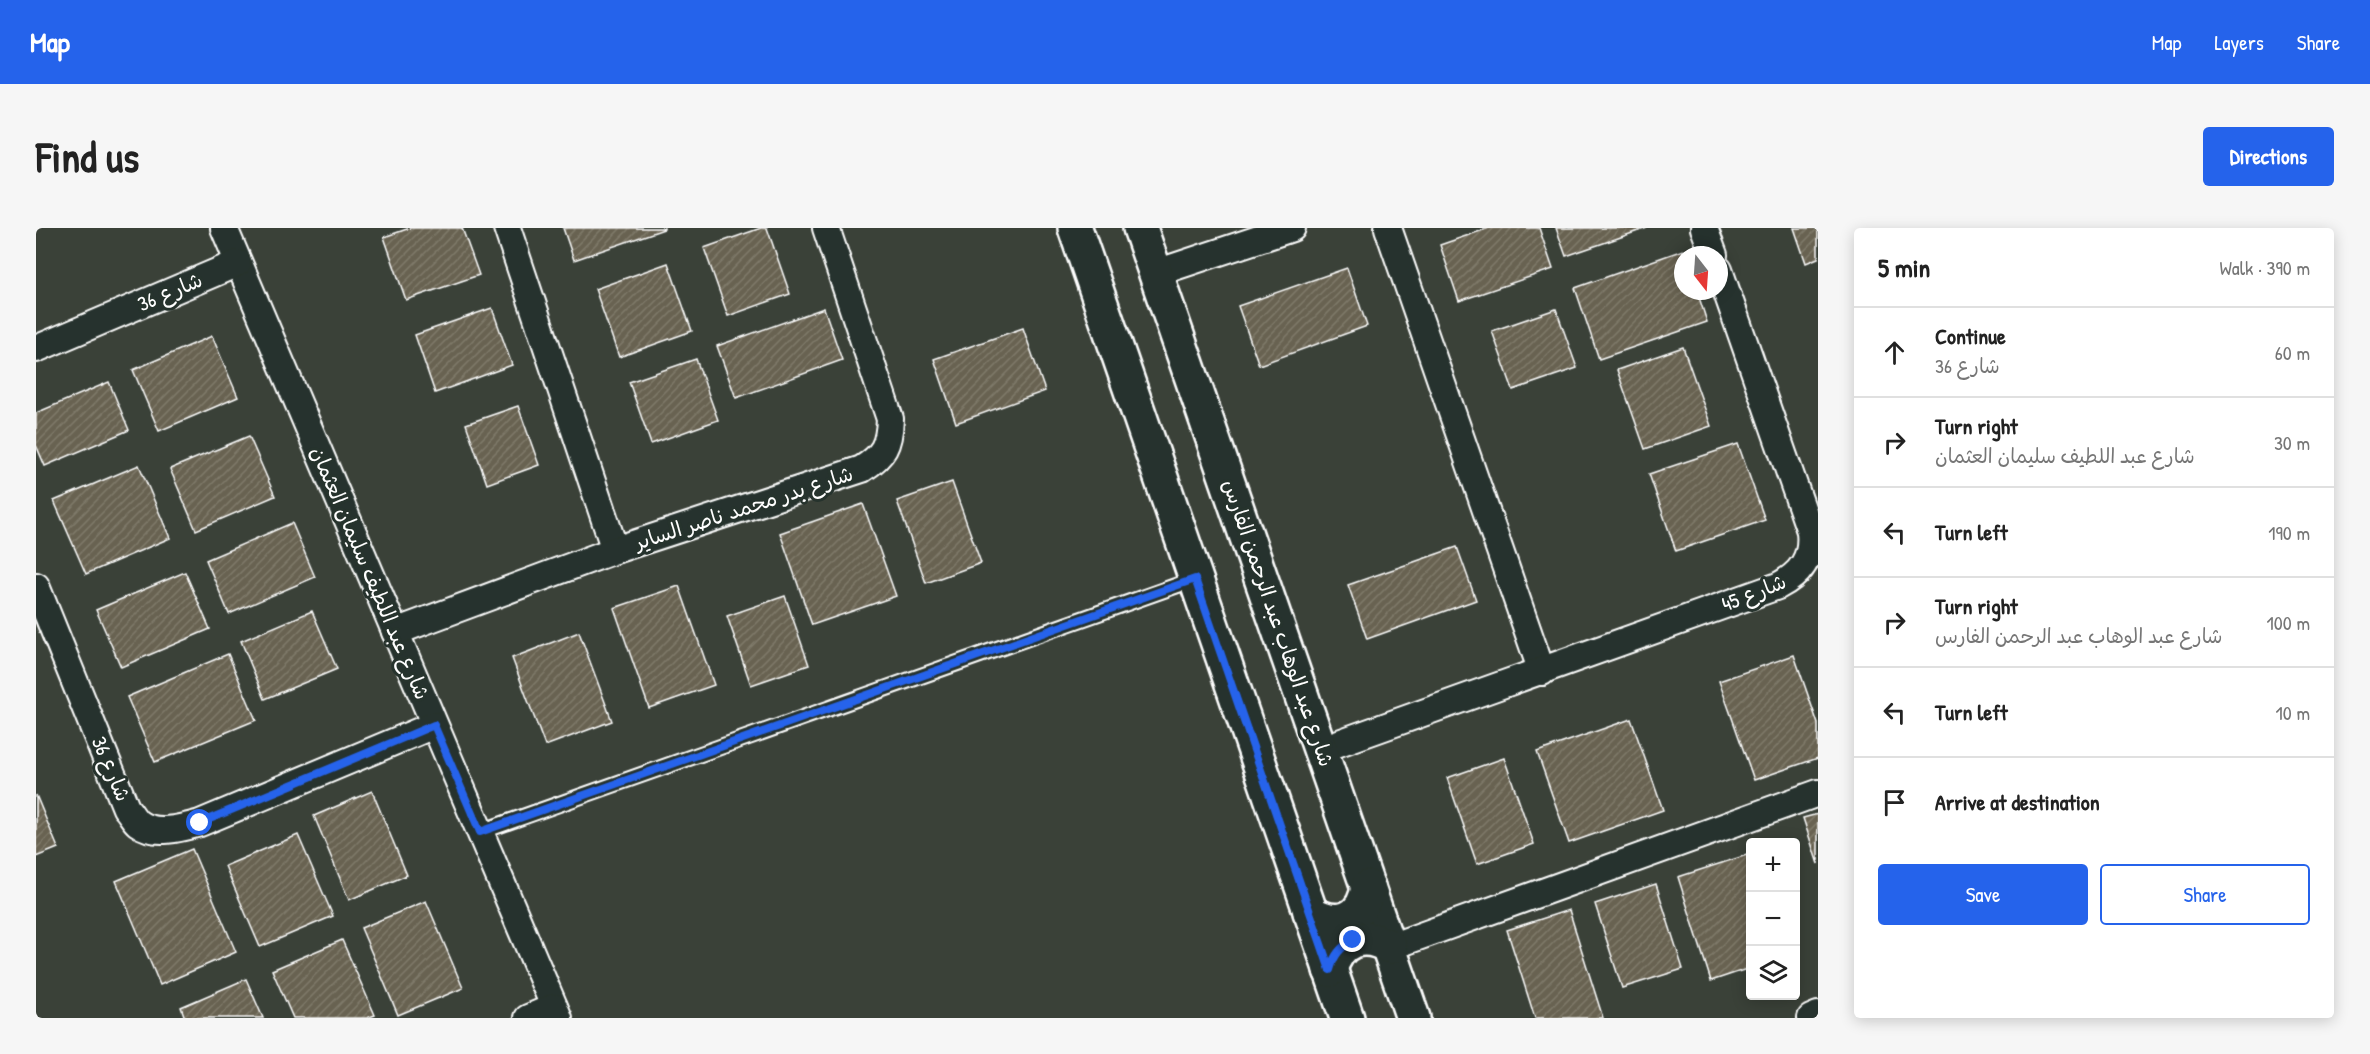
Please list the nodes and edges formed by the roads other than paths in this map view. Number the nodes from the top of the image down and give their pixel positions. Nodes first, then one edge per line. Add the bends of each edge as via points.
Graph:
1 (224, 228) edge
2 (507, 228) edge
3 (826, 228) edge
4 (1075, 228) edge
5 (1140, 228) edge
6 (1292, 228) edge
7 (1388, 228) edge
8 (1704, 228) edge
9 (1711, 246) edge
10 (238, 263) junction
11 (1156, 273) junction
12 (1728, 296) edge
13 (36, 349) edge
14 (615, 550) junction
15 (1195, 579) junction
16 (36, 586) edge
17 (395, 632) junction
18 (1542, 672) junction
19 (434, 725) junction
20 (1322, 749) junction
21 (1818, 794) edge
22 (480, 832) junction
23 (1368, 887) junction
24 (1310, 912) junction
25 (1390, 947) junction
26 (1330, 970) junction
27 (556, 1013) edge
28 (1818, 1015) edge
29 (528, 1018) edge
30 (1347, 1018) edge
31 (1413, 1018) edge
32 (1810, 1018) edge

1 - 10 street, شارع عبد اللطيف سليمان العثمان
2 - 14 street, شارع بدر محمد ناصر الساير
3 - 14 street, شارع بدر محمد ناصر الساير via 890,419 885,448 862,469
4 - 15 street
5 - 11 street, شارع عبد الوهاب عبد الرحمن الفارس
6 - 11 street
7 - 18 street
8 - 9 street
10 - 13 street, شارع 36
10 - 17 street, شارع عبد اللطيف سليمان العثمان
11 - 20 street, شارع عبد الوهاب عبد الرحمن الفارس
12 - 18 street, شارع 45 via 1810,531 1804,566 1793,579 1778,586
14 - 17 street, شارع بدر محمد ناصر الساير
15 - 22 lane
15 - 24 street
16 - 19 street, شارع 36 via 126,808 138,823 153,829 174,830 200,823
17 - 19 street, شارع عبد اللطيف سليمان العثمان
18 - 20 street, شارع 45
19 - 22 street, شارع عبد اللطيف سليمان العثمان
20 - 23 street, شارع عبد الوهاب عبد الرحمن الفارس
21 - 25 street
22 - 27 street, شارع عبد اللطيف سليمان العثمان
23 - 24 street via 1366,900 1348,919 1322,919
23 - 25 street, شارع عبد الوهاب عبد الرحمن الفارس
24 - 26 street
25 - 26 street via 1366,938 1353,940 1334,957
25 - 31 street, شارع عبد الوهاب عبد الرحمن الفارس
26 - 30 street
27 - 29 street
28 - 32 street

